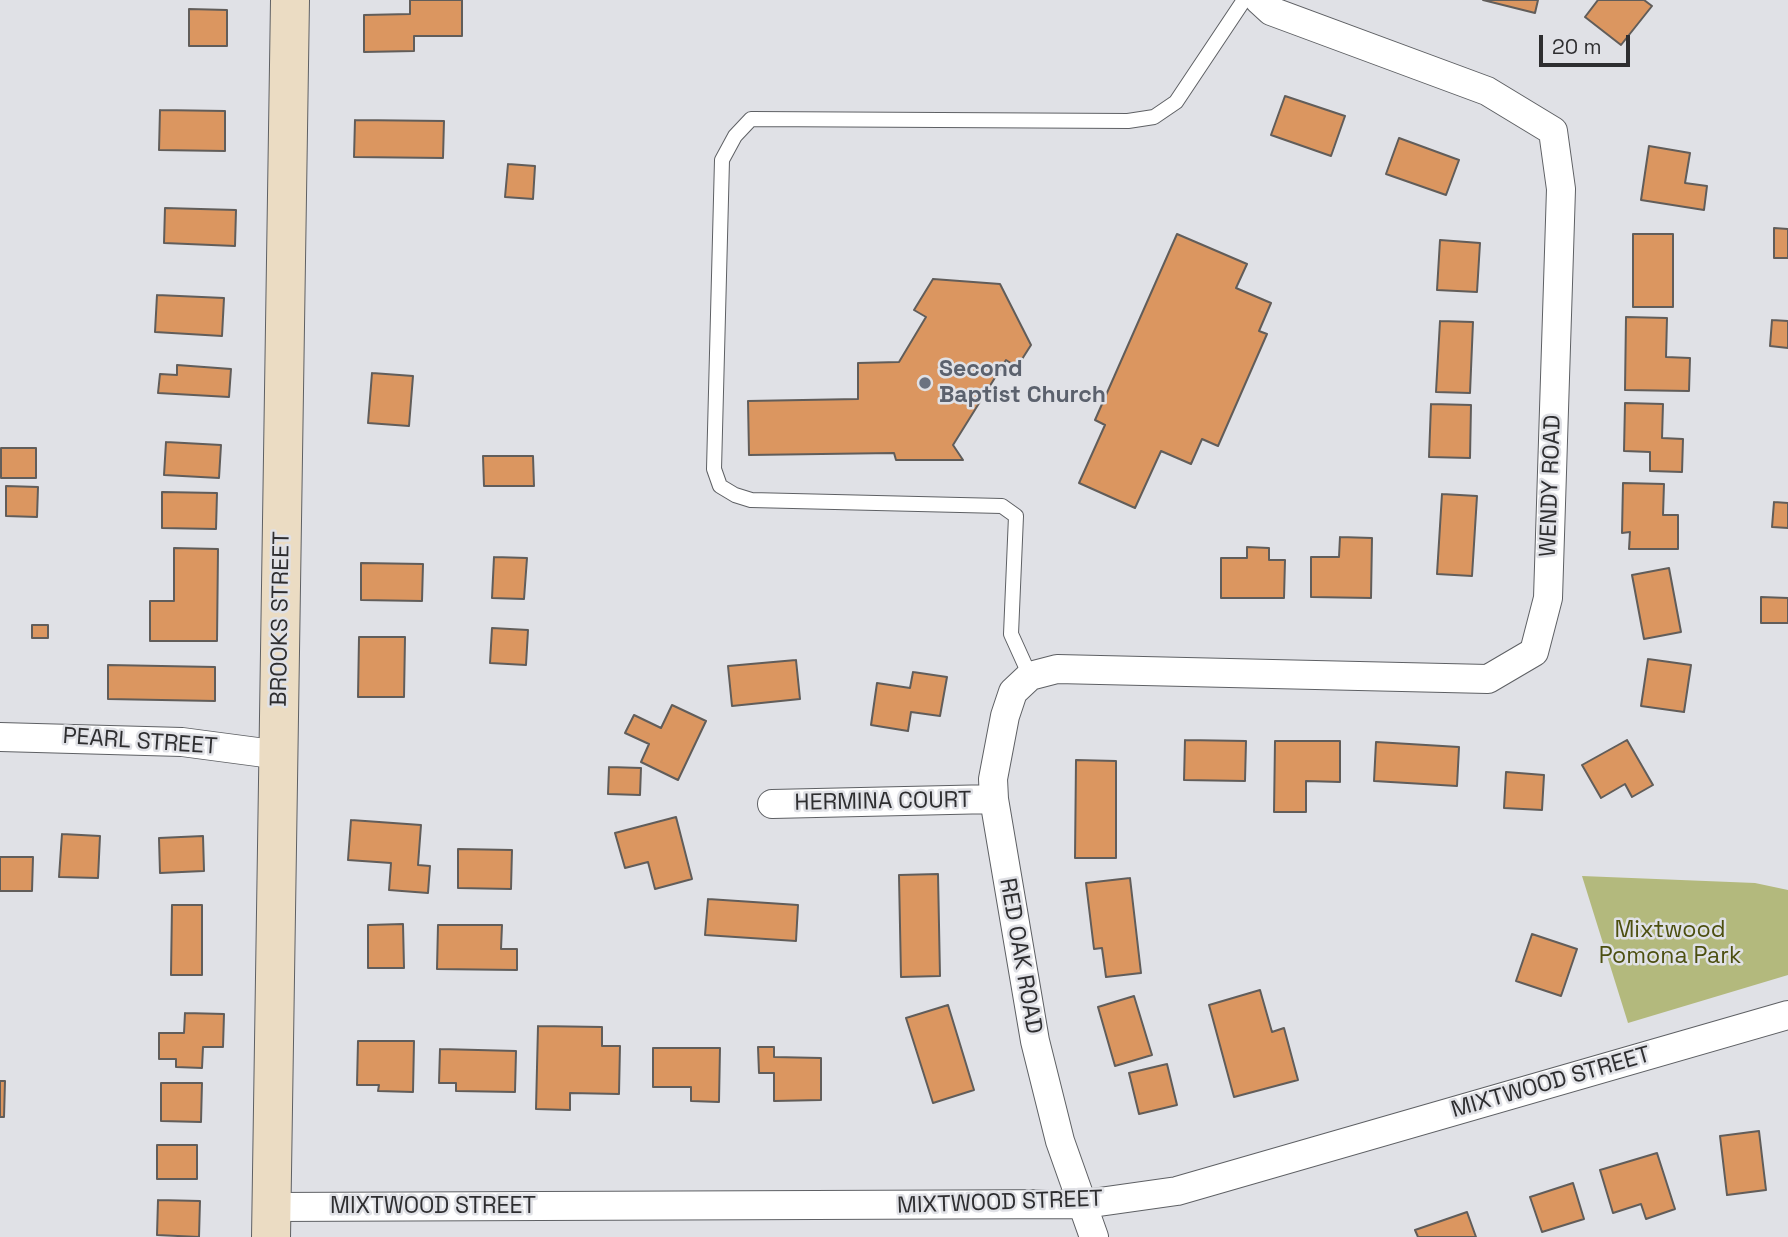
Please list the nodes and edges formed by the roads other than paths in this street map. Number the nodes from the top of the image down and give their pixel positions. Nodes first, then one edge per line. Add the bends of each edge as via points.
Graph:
1 (290, 0) edge
2 (1244, 0) edge
3 (1259, 0) edge
4 (1030, 676) junction
5 (0, 737) edge
6 (280, 755) junction
7 (993, 799) junction
8 (772, 804) dead end
9 (1788, 1015) edge
10 (1085, 1205) junction
11 (271, 1222) edge
12 (1094, 1237) edge

1 - 6 street, BROOKS STREET
2 - 4 lane via 1176,102 1154,117 1115,121 751,119 722,160 714,469 720,486 751,500 1002,506 1016,516 1011,635
3 - 4 street, WENDY ROAD via 1271,11 1487,91 1553,131 1561,189 1548,585 1534,652 1488,679 1057,669
4 - 7 street, RED OAK ROAD via 1013,692 1005,716
5 - 6 street, PEARL STREET via 183,742
6 - 11 street, BROOKS STREET
7 - 8 street, HERMINA COURT
7 - 10 street, RED OAK ROAD via 1035,1041 1060,1141
9 - 10 street, MIXTWOOD STREET via 1177,1191
10 - 11 street, MIXTWOOD STREET
10 - 12 street, RED OAK ROAD

